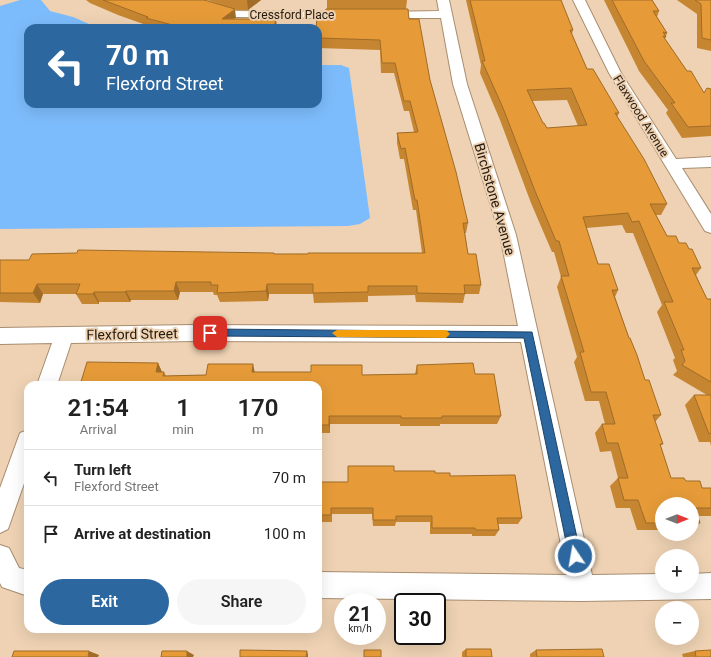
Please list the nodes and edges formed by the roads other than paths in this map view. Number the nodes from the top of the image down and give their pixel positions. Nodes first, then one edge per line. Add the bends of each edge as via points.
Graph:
1 (190, 0) edge
2 (580, 0) edge
3 (444, 7) edge
4 (711, 162) edge
5 (671, 164) junction
6 (711, 227) edge
7 (528, 334) junction
8 (0, 336) edge
9 (64, 336) junction
10 (48, 381) edge
11 (24, 452) edge
12 (0, 521) edge
13 (0, 557) edge
14 (24, 582) edge
15 (322, 585) edge
16 (711, 586) edge
17 (582, 588) junction

1 - 3 street, Cressford Place via 236,14 301,10 366,15
2 - 5 street, Flaxwood Avenue via 615,73
3 - 7 street, Birchstone Avenue via 460,84 508,235
4 - 5 street
5 - 6 street, Flaxwood Avenue
7 - 9 street, Flexford Street via 195,333
7 - 17 street, Birchstone Avenue
8 - 9 street, Flexford Street
9 - 10 street
11 - 12 street
13 - 14 street via 11,578
15 - 17 street
16 - 17 street

